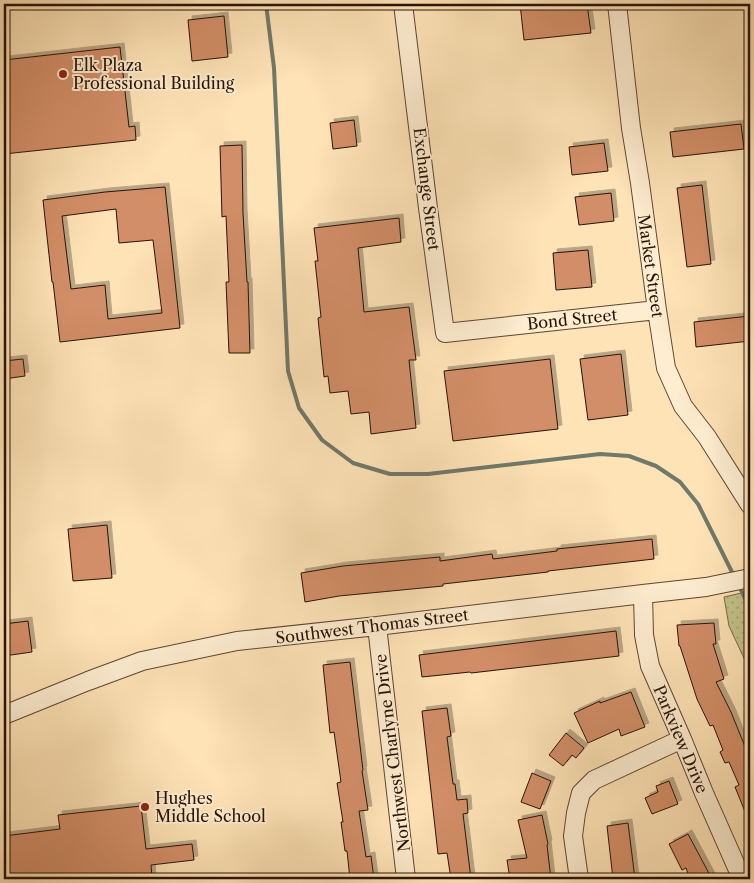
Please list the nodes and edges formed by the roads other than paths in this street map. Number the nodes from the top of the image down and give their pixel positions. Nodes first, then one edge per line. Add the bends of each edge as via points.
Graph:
1 (403, 4) edge
2 (617, 4) edge
3 (656, 310) junction
4 (487, 328) joint
5 (750, 505) edge
6 (750, 578) edge
7 (643, 594) junction
8 (377, 626) junction
9 (4, 715) edge
10 (682, 739) junction
11 (406, 879) edge
12 (578, 879) edge
13 (742, 879) edge

1 - 4 street, Exchange Street via 445,333
2 - 3 street, Market Street
3 - 4 street, Bond Street
3 - 5 street, Market Street via 666,368 683,406 707,437
6 - 7 street, Southwest Thomas Street via 727,584
7 - 8 street, Southwest Thomas Street
7 - 10 street, Parkview Drive via 644,635 650,666
8 - 9 street, Southwest Thomas Street via 237,641 142,661
8 - 11 street, Northwest Charlyne Drive
10 - 12 street via 594,780 582,794 573,836
10 - 13 street, Parkview Drive

